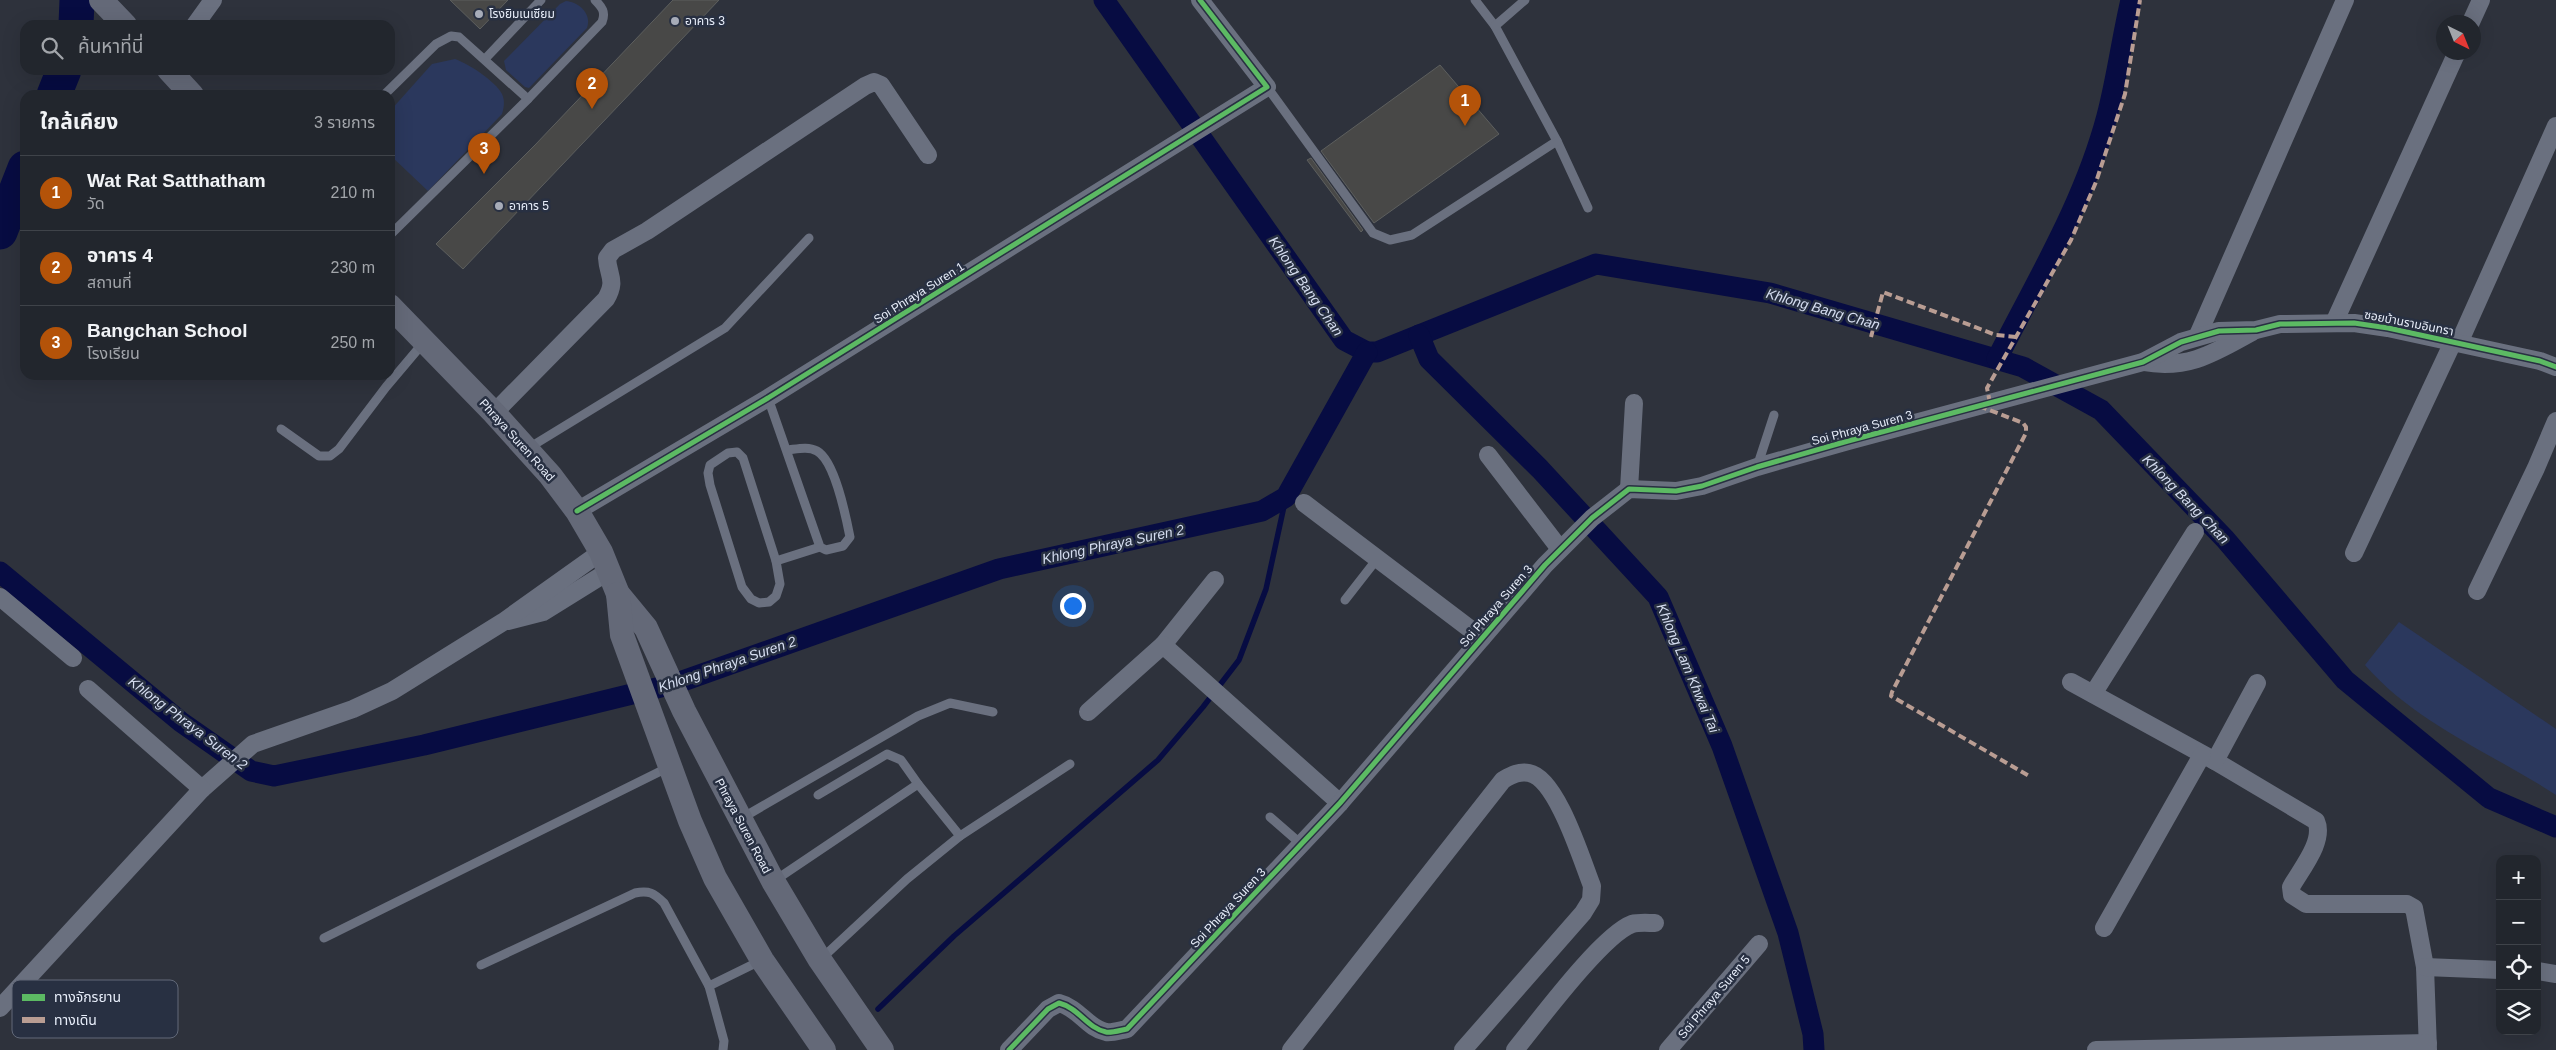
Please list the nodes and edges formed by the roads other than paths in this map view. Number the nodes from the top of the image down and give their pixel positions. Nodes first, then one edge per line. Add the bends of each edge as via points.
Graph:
1 (101, 0) edge
2 (212, 0) edge
3 (541, 0) edge
4 (595, 0) edge
5 (1200, 0) edge
6 (1475, 0) edge
7 (1525, 0) edge
8 (2345, 0) edge
9 (2481, 0) edge
10 (2474, 15) edge
11 (120, 20) edge
12 (198, 20) edge
13 (1495, 26) junction
14 (485, 59) junction
15 (2453, 60) edge
16 (174, 75) edge
17 (1268, 87) junction
18 (187, 90) edge
19 (389, 90) edge
20 (528, 99) junction
21 (2556, 126) edge
22 (1557, 141) junction
23 (928, 156) dead end
24 (1588, 208) dead end
25 (395, 230) edge
26 (809, 238) dead end
27 (395, 311) edge
28 (2334, 323) junction
29 (2256, 330) junction
30 (2198, 335) junction
31 (424, 342) junction
32 (2456, 342) junction
33 (2143, 362) junction
34 (2556, 367) edge
35 (395, 376) edge
36 (391, 380) edge
37 (768, 398) junction
38 (1634, 403) dead end
39 (494, 413) junction
40 (1774, 415) dead end
41 (2556, 422) edge
42 (281, 429) dead end
43 (526, 449) junction
44 (787, 450) junction
45 (1488, 455) dead end
46 (1757, 467) junction
47 (1624, 492) junction
48 (1304, 503) dead end
49 (577, 511) junction
50 (2195, 532) dead end
51 (1564, 545) junction
52 (820, 547) junction
53 (2354, 553) dead end
54 (1378, 559) junction
55 (776, 561) junction
56 (605, 562) junction
57 (1215, 580) dead end
58 (2476, 591) dead end
59 (618, 594) junction
60 (0, 597) edge
61 (1346, 600) dead end
62 (1482, 638) junction
63 (1163, 645) junction
64 (73, 658) dead end
65 (2071, 682) dead end
66 (2257, 683) dead end
67 (88, 689) dead end
68 (2093, 694) junction
69 (993, 712) dead end
70 (1088, 712) dead end
71 (2208, 758) junction
72 (1070, 764) dead end
73 (670, 767) junction
74 (918, 784) junction
75 (202, 789) junction
76 (818, 795) dead end
77 (1340, 803) junction
78 (1270, 817) dead end
79 (739, 820) junction
80 (960, 836) junction
81 (1302, 844) junction
82 (774, 881) junction
83 (1655, 923) dead end
84 (2104, 928) dead end
85 (324, 938) dead end
86 (1759, 944) dead end
87 (762, 960) junction
88 (820, 960) junction
89 (481, 965) dead end
90 (2425, 967) junction
91 (2496, 970) edge
92 (26, 980) edge
93 (709, 986) junction
94 (12, 995) edge
95 (0, 1008) edge
96 (2428, 1046) edge
97 (722, 1050) edge
98 (824, 1050) edge
99 (882, 1050) edge
100 (1009, 1050) edge
101 (1292, 1050) edge
102 (1463, 1050) edge
103 (1515, 1050) edge
104 (1668, 1050) edge
105 (2096, 1050) edge

1 - 11 street
2 - 12 street
3 - 14 lane
4 - 20 lane via 603,10 602,22
5 - 17 street
6 - 13 lane
7 - 13 lane
8 - 30 street
9 - 10 street
13 - 22 lane
14 - 19 lane via 459,37 444,38
14 - 20 lane
15 - 28 street
16 - 18 street
17 - 22 lane via 1373,233 1390,240 1412,235
17 - 37 street, Soi Phraya Suren 1
20 - 25 lane
21 - 32 street
22 - 24 lane
23 - 39 street via 881,85 874,82 865,86 647,231 613,250 607,258 612,288 606,299
26 - 43 lane via 725,328
27 - 31 street, Phraya Suren Road
28 - 29 street, ซอยบ้านรามอินทรา via 2280,324
28 - 32 street, ซอยบ้านรามอินทรา via 2388,328
29 - 30 street, ซอยบ้านรามอินทรา
29 - 33 street, ซอยบ้านรามอินทรา via 2190,362 2165,366
30 - 33 street, ซอยบ้านรามอินทรา
31 - 35 lane
31 - 39 street, Phraya Suren Road
32 - 34 street, ซอยบ้านรามอินทรา
32 - 53 street
33 - 46 street, Soi Phraya Suren 3
36 - 42 lane via 339,449 330,456 319,456
37 - 44 lane
37 - 49 street, Soi Phraya Suren 1
38 - 47 street
39 - 43 street, Phraya Suren Road
40 - 46 lane
41 - 58 street
43 - 49 street, Phraya Suren Road
44 - 52 lane
44 - 52 lane via 817,450 833,474 850,536 843,546 826,550
45 - 51 street
46 - 47 street, Soi Phraya Suren 3 via 1702,486 1676,491
47 - 51 street, Soi Phraya Suren 3
48 - 54 street
49 - 56 street, Phraya Suren Road
50 - 68 street
51 - 62 street, Soi Phraya Suren 3
52 - 55 lane
54 - 61 lane
54 - 62 street
55 - 55 lane via 780,584 776,596 769,602 759,603 751,599 742,587 708,473 710,465 728,453 737,452 743,458
56 - 59 street, Phraya Suren Road
56 - 75 street via 543,612 503,622 392,690 353,709 253,744
57 - 63 street
59 - 73 street, Phraya Suren Road via 622,635
59 - 79 street, Phraya Suren Road via 646,628
60 - 64 street
62 - 77 street, Soi Phraya Suren 3
63 - 70 street
63 - 77 street
65 - 68 street
66 - 71 street
67 - 75 street
68 - 71 street
69 - 79 lane via 950,703 940,706
71 - 84 street
71 - 90 street via 2316,820 2318,839 2291,887 2292,895 2306,904 2408,904 2417,916
72 - 80 lane
73 - 85 lane
73 - 87 street, Phraya Suren Road via 715,878
74 - 76 lane via 900,760 887,754
74 - 80 lane
74 - 82 lane
75 - 92 street
77 - 81 street, Soi Phraya Suren 3
78 - 81 lane
79 - 82 street, Phraya Suren Road
80 - 88 lane via 907,879
81 - 100 street, Soi Phraya Suren 3 via 1126,1029 1107,1032 1091,1025 1070,1006 1058,1003 1048,1009
82 - 88 street, Phraya Suren Road
83 - 103 street via 1634,924 1601,947
86 - 104 street, Soi Phraya Suren 5
87 - 93 lane
87 - 98 street, Phraya Suren Road
88 - 99 street, Phraya Suren Road
89 - 93 lane via 635,893 647,891 664,903
90 - 91 street
90 - 96 street
93 - 97 lane via 724,1041
94 - 95 street
96 - 105 street
101 - 102 street via 1503,780 1517,773 1531,773 1546,783 1558,800 1592,886 1591,900

